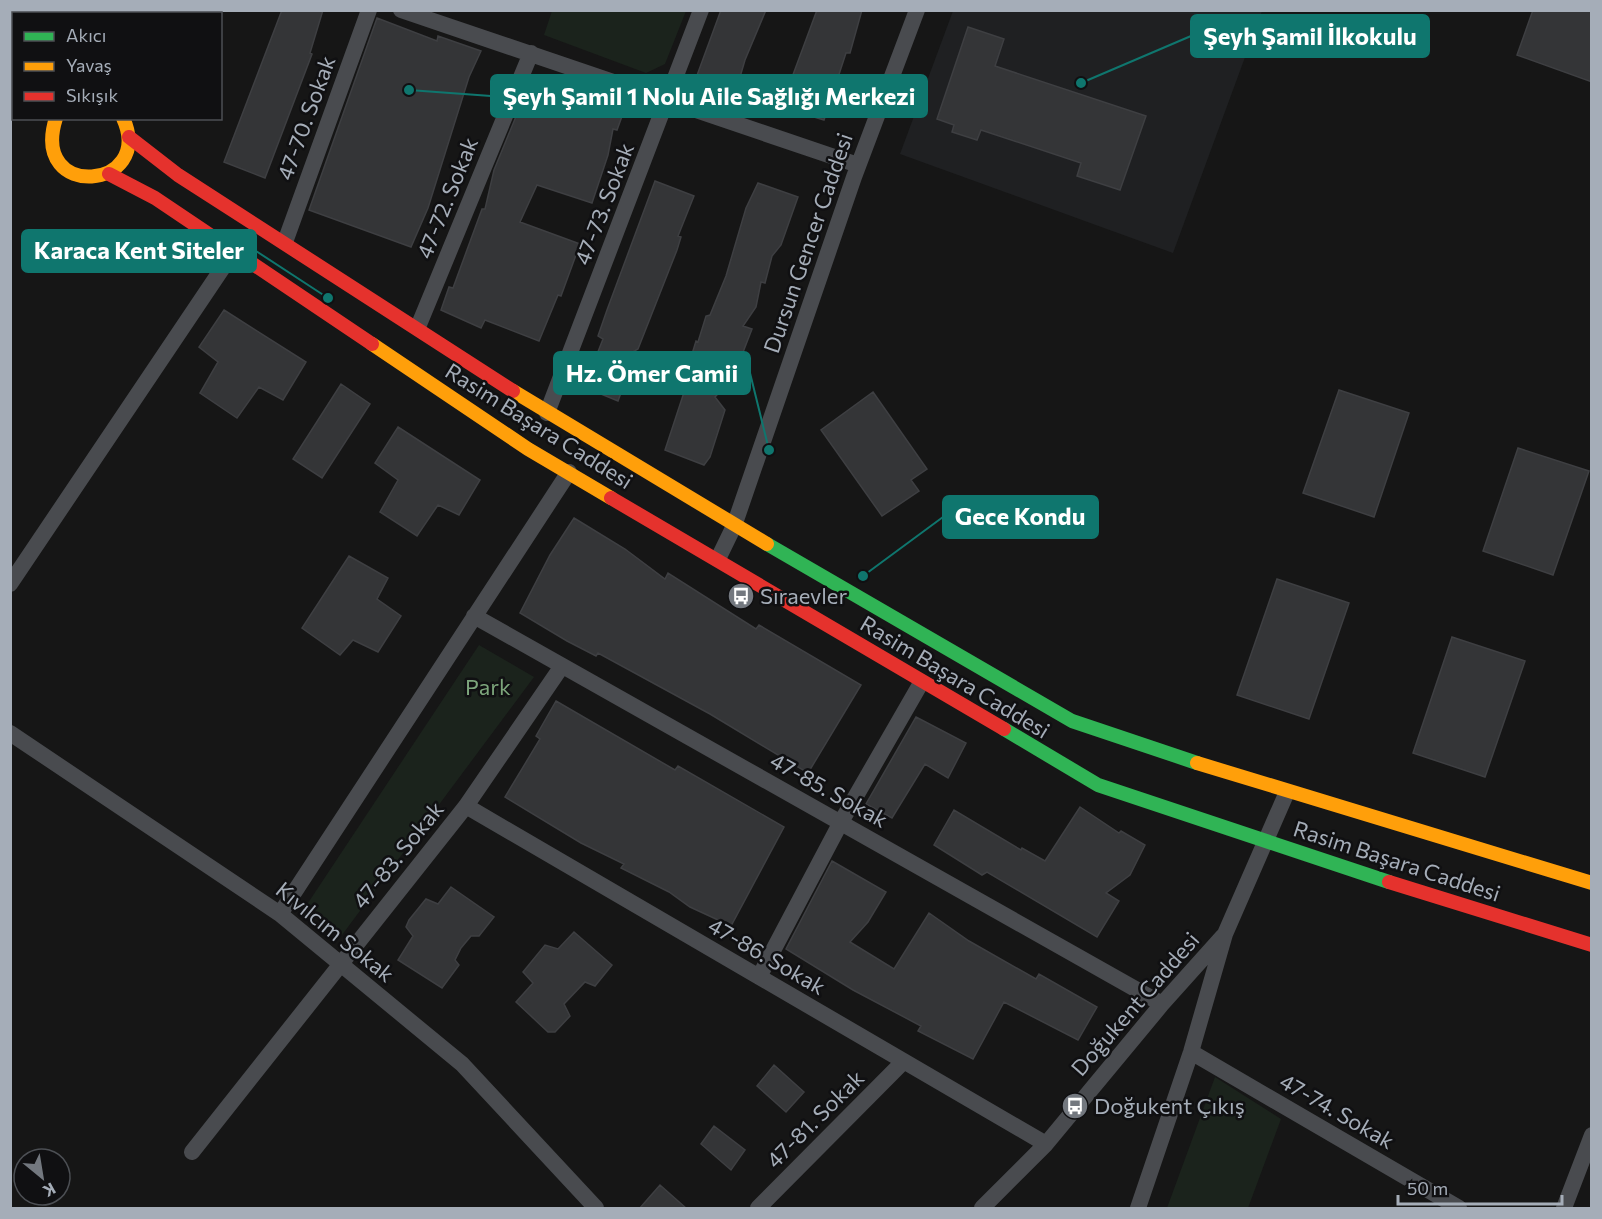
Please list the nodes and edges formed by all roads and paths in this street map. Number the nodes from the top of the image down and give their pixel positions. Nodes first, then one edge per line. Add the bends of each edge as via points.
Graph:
1 (369, 10) edge
2 (401, 10) edge
3 (701, 10) edge
4 (917, 10) edge
5 (531, 53) junction
6 (669, 99) junction
7 (55, 120) edge
8 (128, 126) edge
9 (858, 165) junction
10 (109, 174) junction
11 (285, 242) junction
12 (234, 251) junction
13 (418, 327) junction
14 (547, 413) junction
15 (569, 472) junction
16 (734, 526) junction
17 (718, 559) junction
18 (10, 584) edge
19 (474, 616) junction
20 (562, 666) junction
21 (921, 682) junction
22 (10, 734) edge
23 (1287, 792) junction
24 (466, 806) junction
25 (841, 822) junction
26 (1266, 840) junction
27 (1592, 883) edge
28 (280, 914) junction
29 (1225, 934) junction
30 (1592, 945) edge
31 (339, 964) junction
32 (759, 977) junction
33 (1162, 1004) junction
34 (1191, 1052) junction
35 (903, 1062) junction
36 (1592, 1135) edge
37 (1046, 1144) junction
38 (192, 1152) dead end
39 (596, 1209) edge
40 (758, 1209) edge
41 (982, 1209) edge
42 (1138, 1209) edge
43 (1459, 1209) edge
44 (1564, 1209) edge

1 - 11 street, 47-70. Sokak
2 - 5 street
3 - 6 street, 47-73. Sokak
4 - 9 street, Dursun Gencer Caddesi
5 - 6 street
5 - 13 street, 47-72. Sokak
6 - 9 street
6 - 14 street, 47-73. Sokak
7 - 10 street via 50,141 59,165 81,178
8 - 10 street via 125,156
8 - 11 street, Rasim Başara Caddesi via 178,175
9 - 16 street, Dursun Gencer Caddesi
10 - 12 street, Rasim Başara Caddesi via 155,198
11 - 13 street, Rasim Başara Caddesi
12 - 15 street, Rasim Başara Caddesi via 528,449
12 - 18 street
13 - 14 street, Rasim Başara Caddesi
14 - 16 street, Rasim Başara Caddesi
15 - 17 street, Rasim Başara Caddesi
15 - 19 street
16 - 17 street, Dursun Gencer Caddesi
16 - 23 street, Rasim Başara Caddesi via 1071,721
17 - 21 street, Rasim Başara Caddesi
19 - 20 street, 47-85. Sokak
19 - 28 street
20 - 24 street, 47-83. Sokak
20 - 25 street, 47-85. Sokak
21 - 25 street
21 - 26 street, Rasim Başara Caddesi via 1098,785
22 - 28 street, Kıvılcım Sokak
23 - 26 street
23 - 27 street, Rasim Başara Caddesi
24 - 31 street, 47-83. Sokak
24 - 32 street, 47-86. Sokak
25 - 32 street
25 - 33 street, 47-85. Sokak
26 - 29 street
26 - 30 street, Rasim Başara Caddesi
28 - 31 street, Kıvılcım Sokak
29 - 33 street, Doğukent Caddesi
29 - 34 street
31 - 38 street, 47-83. Sokak
31 - 39 street, Kıvılcım Sokak via 462,1064
32 - 35 street, 47-86. Sokak
33 - 37 street, Doğukent Caddesi
34 - 42 street
34 - 43 street, 47-74. Sokak
35 - 37 street, 47-86. Sokak
35 - 40 street, 47-81. Sokak
36 - 44 street
37 - 41 street, Doğukent Caddesi

